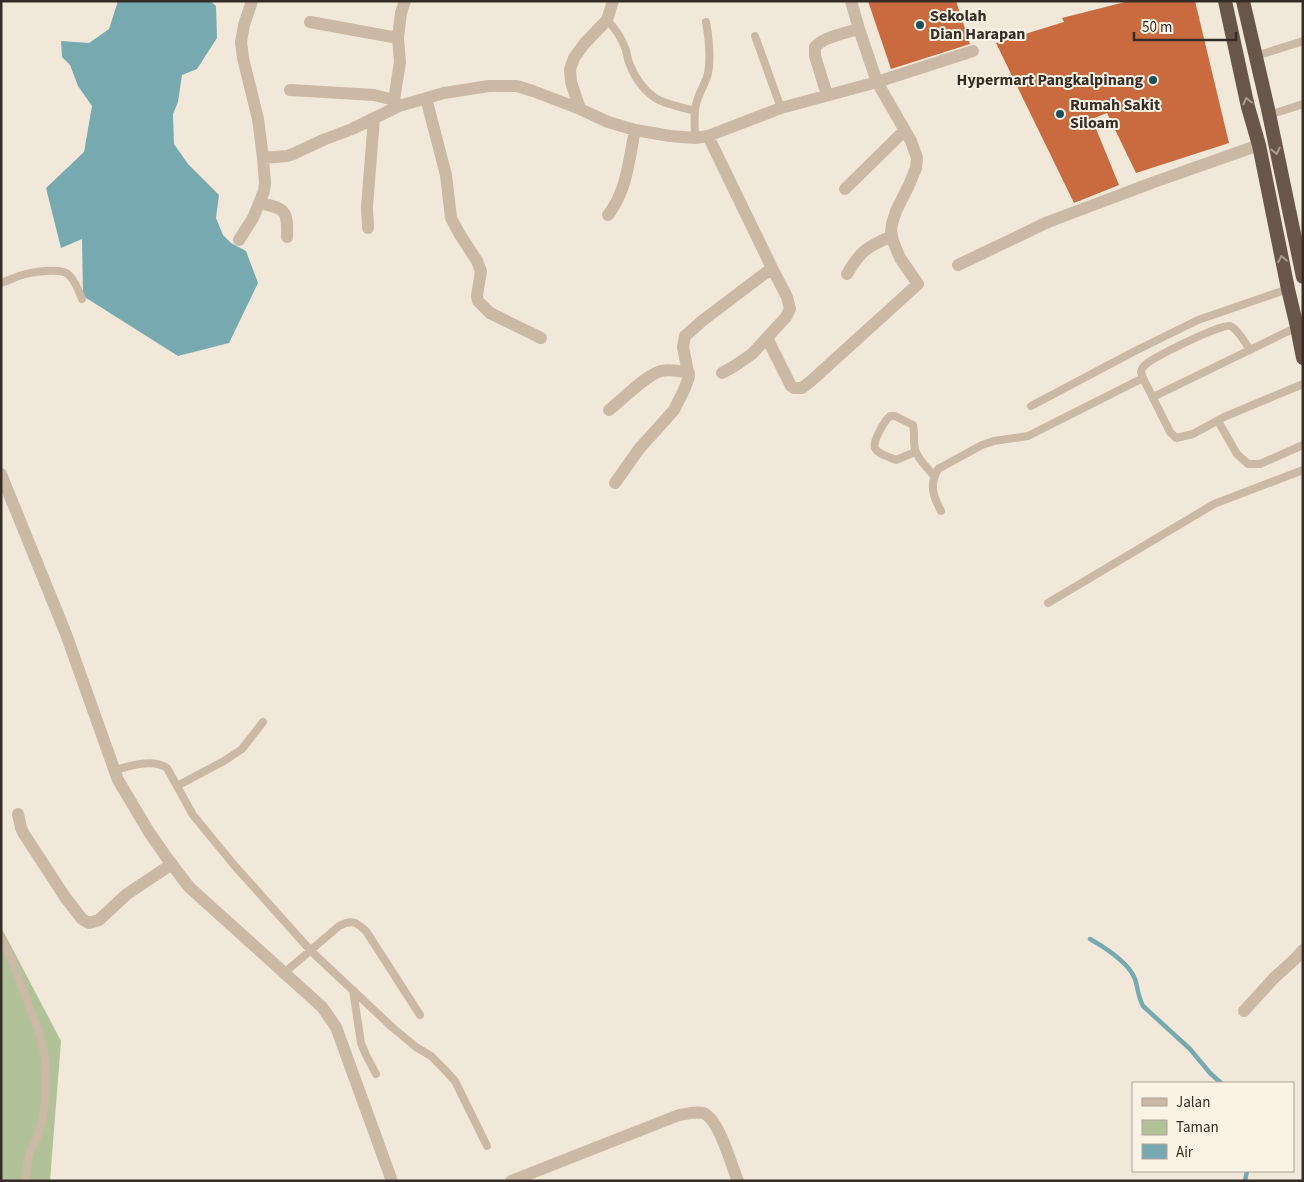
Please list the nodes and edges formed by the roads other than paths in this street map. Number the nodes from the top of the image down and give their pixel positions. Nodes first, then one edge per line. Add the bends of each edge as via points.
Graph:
1 (252, 1) edge
2 (405, 1) edge
3 (613, 1) edge
4 (851, 1) edge
5 (1224, 1) edge
6 (1243, 1) edge
7 (607, 20) junction
8 (310, 22) dead end
9 (706, 22) dead end
10 (859, 29) junction
11 (754, 36) dead end
12 (398, 38) junction
13 (1303, 41) edge
14 (972, 51) dead end
15 (1256, 56) junction
16 (877, 82) junction
17 (290, 90) dead end
18 (827, 95) junction
19 (426, 98) junction
20 (396, 103) junction
21 (1303, 104) edge
22 (580, 108) junction
23 (781, 108) junction
24 (694, 111) junction
25 (1269, 115) junction
26 (374, 118) junction
27 (635, 130) junction
28 (905, 130) junction
29 (702, 137) junction
30 (1259, 145) junction
31 (263, 158) junction
32 (845, 189) dead end
33 (259, 203) junction
34 (608, 215) dead end
35 (1297, 224) edge
36 (368, 228) dead end
37 (892, 236) junction
38 (287, 237) dead end
39 (239, 240) dead end
40 (958, 265) dead end
41 (772, 268) junction
42 (847, 274) dead end
43 (1303, 277) edge
44 (1, 283) edge
45 (1288, 289) junction
46 (82, 299) dead end
47 (1297, 327) junction
48 (540, 338) dead end
49 (767, 338) junction
50 (1250, 350) junction
51 (1303, 358) edge
52 (689, 373) junction
53 (722, 373) dead end
54 (1143, 378) junction
55 (1303, 384) edge
56 (1153, 397) junction
57 (1031, 406) dead end
58 (609, 410) dead end
59 (1218, 421) junction
60 (1303, 445) edge
61 (915, 452) junction
62 (1303, 470) edge
63 (1, 474) edge
64 (934, 476) junction
65 (614, 483) dead end
66 (941, 511) dead end
67 (1048, 603) dead end
68 (264, 722) dead end
69 (115, 770) junction
70 (176, 786) junction
71 (18, 814) dead end
72 (172, 864) junction
73 (1, 938) edge
74 (1303, 950) edge
75 (311, 951) junction
76 (284, 973) junction
77 (353, 990) junction
78 (1244, 1011) dead end
79 (420, 1015) dead end
80 (376, 1074) dead end
81 (487, 1146) dead end
82 (26, 1181) edge
83 (392, 1181) edge
84 (510, 1181) edge
85 (738, 1181) edge

1 - 31 street via 241,42
2 - 12 street
3 - 7 street
4 - 10 street
30 -> 5 highway
6 - 15 highway
7 - 22 street via 584,44 570,69
7 - 24 lane via 617,32 630,66 648,92 656,99
8 - 12 street
9 - 24 lane via 708,71
10 - 16 street
10 - 18 street via 827,39 814,50
11 - 23 lane
12 - 20 street via 400,62
13 - 15 lane
14 - 16 street
15 - 25 highway
16 - 18 street
16 - 28 street
17 - 20 street via 374,94
18 - 23 street
19 - 20 street
19 - 22 street via 466,89 516,86
19 - 48 street via 446,176 451,218 481,271 478,301 490,313
20 - 26 street
21 - 25 lane
22 - 27 street via 608,122
23 - 29 street
24 - 29 lane
25 -> 35 highway
26 - 31 street via 293,154
26 - 36 street
27 - 29 street
27 - 34 street via 623,188
28 - 32 street
28 - 37 street via 917,161 910,185 894,217
29 - 41 street
30 - 40 street via 1048,222
45 -> 30 highway
31 - 33 street via 264,191
33 - 38 street via 283,211 287,218
33 - 39 street
35 - 43 highway
37 - 42 street via 864,250
37 - 49 street via 900,258 918,284 808,384 792,388
41 - 49 street via 790,309
41 - 52 street via 685,336 683,347
44 - 46 lane via 37,272 64,272 70,275
45 - 47 highway
45 - 57 lane via 1198,320
47 - 50 lane
47 - 51 highway
49 - 53 street via 752,354
50 - 54 lane via 1234,329 1224,326 1146,364 1142,370
50 - 56 lane
52 - 58 street via 674,370 656,373
52 - 65 street via 674,410
54 - 56 lane
54 - 64 lane via 1028,436 982,445 938,469
55 - 59 lane
56 - 59 lane via 1176,438 1194,434
59 - 60 lane via 1237,454 1248,464 1260,464
61 - 61 lane via 912,425 890,416 874,448 896,460
61 - 64 lane
62 - 67 lane via 1214,504
63 - 69 street via 66,634
64 - 66 lane via 932,490
68 - 70 lane via 242,749
69 - 70 lane via 141,764 159,765 167,768
69 - 72 street via 118,780
70 - 75 lane via 193,815
71 - 72 street via 24,834 65,896 82,919 89,923 99,920 126,894
72 - 76 street via 189,887
73 - 82 lane via 40,1035 45,1058 43,1118 30,1152
74 - 78 street
75 - 76 lane
75 - 77 lane
75 - 79 lane via 340,926 357,922
76 - 83 street via 322,1007 336,1027
77 - 80 lane via 361,1044
77 - 81 lane via 393,1028 431,1056 455,1081
84 - 85 street via 680,1115 698,1112 708,1115 712,1121 724,1142

